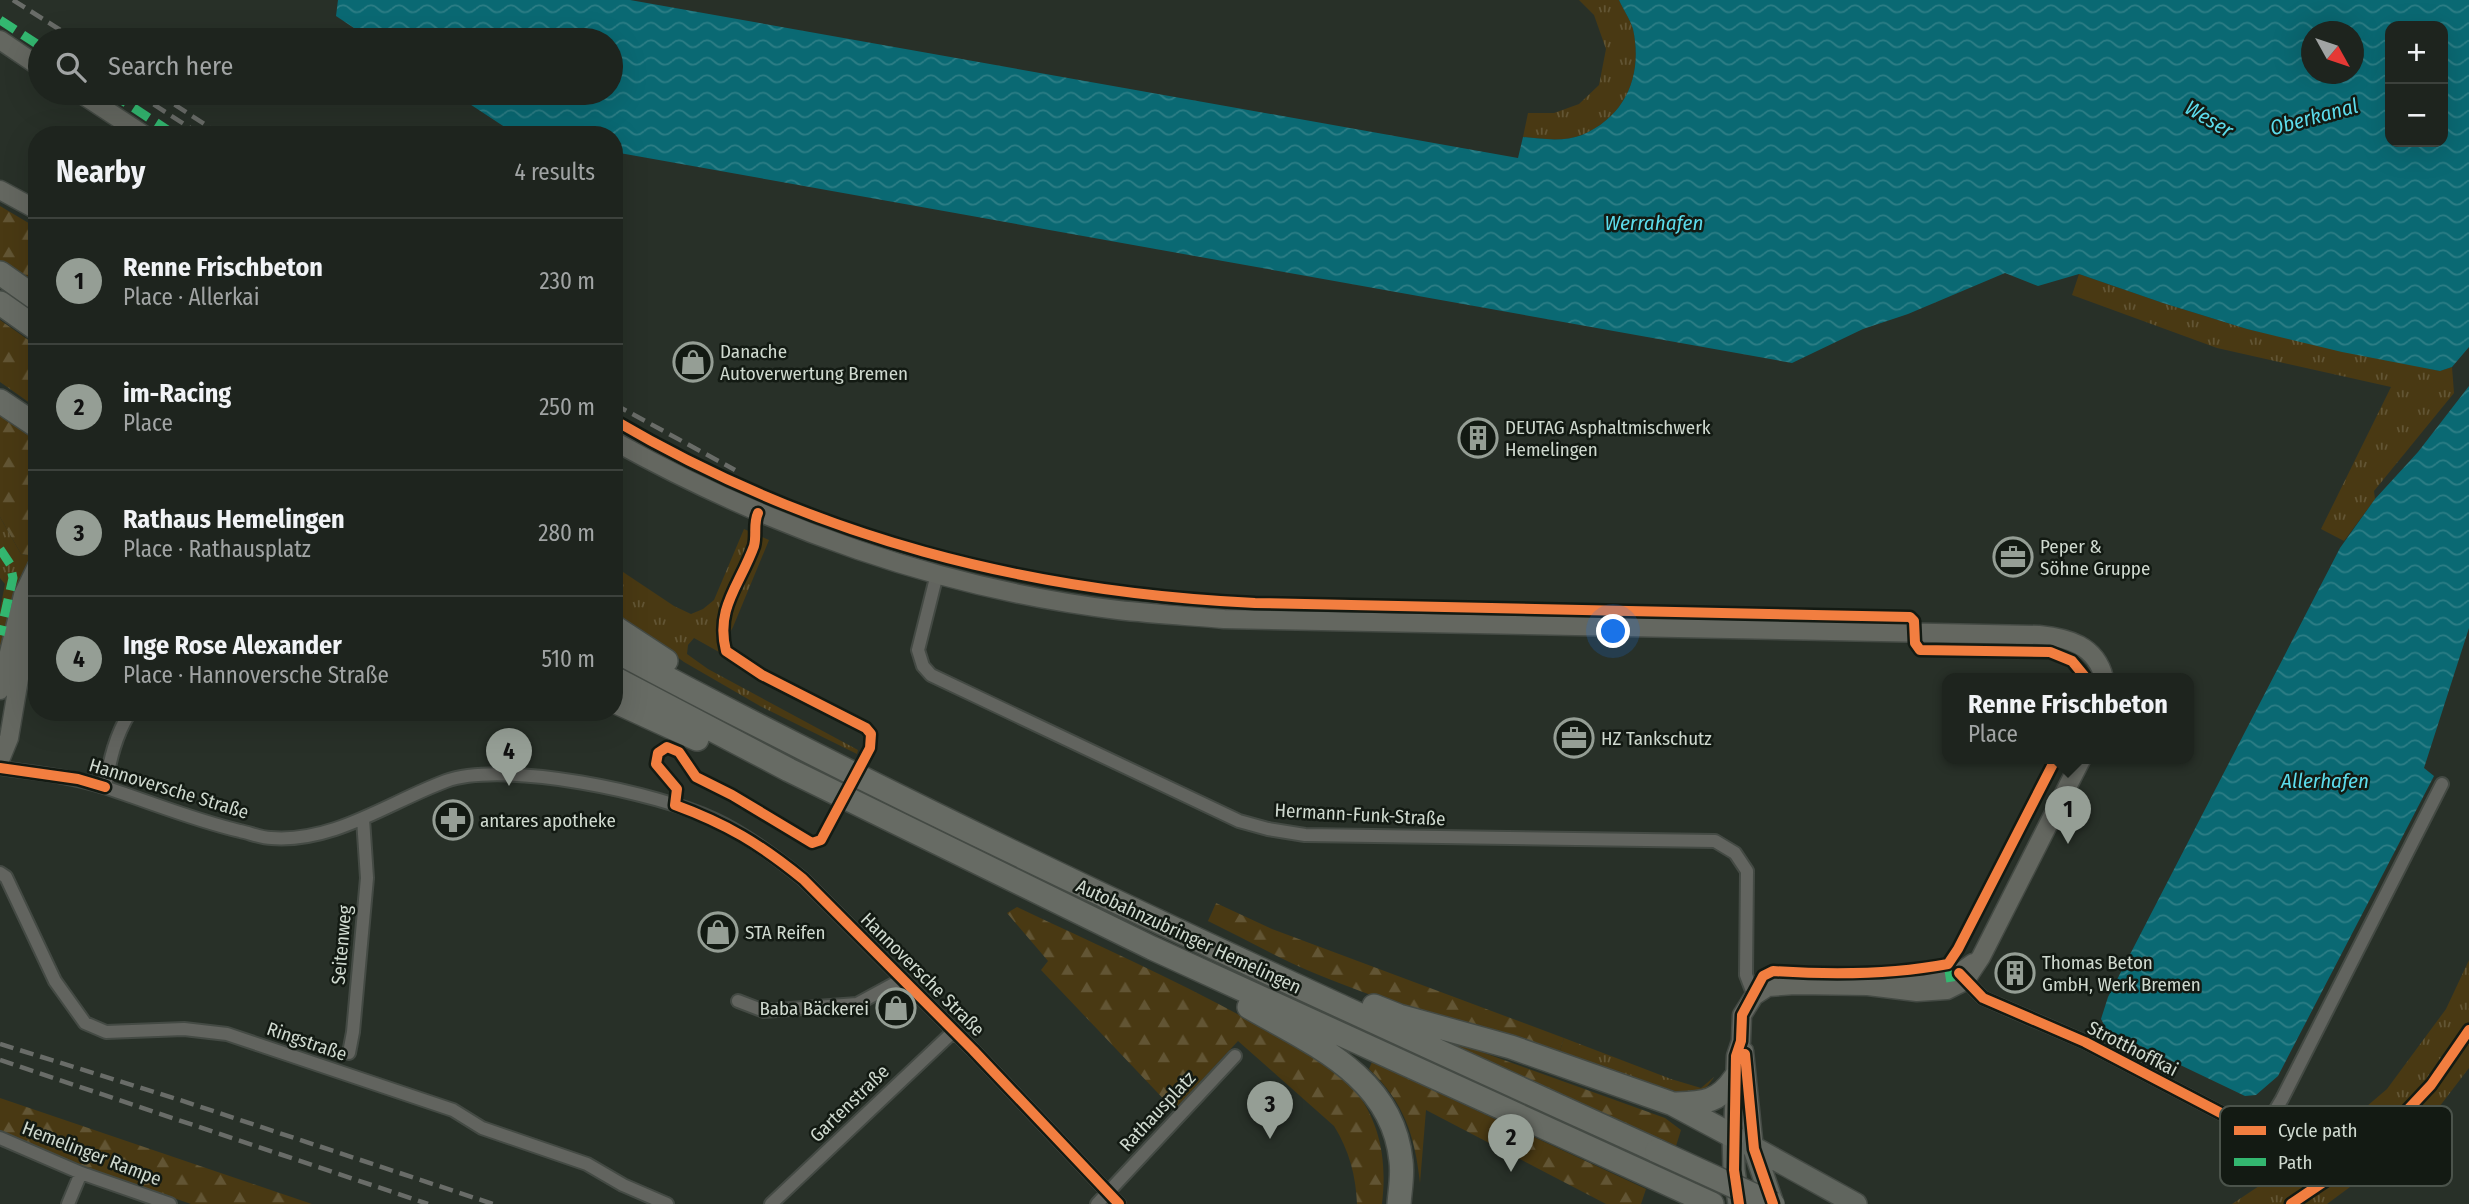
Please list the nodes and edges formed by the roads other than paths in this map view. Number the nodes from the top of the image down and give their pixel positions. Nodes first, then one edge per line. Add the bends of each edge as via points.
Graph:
1 (0, 40) edge
2 (28, 59) edge
3 (98, 105) edge
4 (130, 126) edge
5 (0, 190) edge
6 (28, 205) edge
7 (0, 273) edge
8 (28, 293) edge
9 (0, 303) edge
10 (28, 323) edge
11 (0, 401) edge
12 (28, 420) edge
13 (623, 445) edge
14 (937, 574) junction
15 (28, 585) edge
16 (623, 633) edge
17 (28, 634) edge
18 (623, 655) edge
19 (2102, 673) edge
20 (623, 683) edge
21 (0, 690) edge
22 (623, 705) edge
23 (738, 715) junction
24 (124, 721) edge
25 (0, 760) edge
26 (2079, 764) edge
27 (0, 768) edge
28 (789, 770) junction
29 (2442, 784) dead end
30 (105, 787) junction
31 (363, 819) junction
32 (0, 873) edge
33 (1152, 948) junction
34 (1962, 977) junction
35 (903, 979) junction
36 (1281, 979) junction
37 (1754, 996) junction
38 (738, 1001) dead end
39 (954, 1031) junction
40 (1741, 1041) junction
41 (349, 1053) dead end
42 (1235, 1056) dead end
43 (1735, 1078) junction
44 (1673, 1104) junction
45 (2278, 1106) edge
46 (2220, 1113) edge
47 (1733, 1136) junction
48 (0, 1138) edge
49 (1754, 1149) junction
50 (81, 1173) junction
51 (1108, 1192) junction
52 (68, 1204) edge
53 (170, 1204) edge
54 (667, 1204) edge
55 (771, 1204) edge
56 (1097, 1204) edge
57 (1119, 1204) edge
58 (1399, 1204) edge
59 (1712, 1204) edge
60 (1739, 1204) edge
61 (1773, 1204) edge
62 (1856, 1204) edge

1 - 2 street
3 - 4 street
5 - 6 street
7 - 8 highway
9 - 10 highway
11 - 12 highway
13 - 14 street via 758,513
14 - 19 street via 1070,603 1224,619 2039,635 2066,638 2084,647
14 - 37 street, Hermann-Funk-Straße via 918,650 931,675 1239,821 1305,835 1716,841 1735,853 1747,871 1746,975
15 - 21 street
16 - 23 highway via 712,688
17 - 25 street via 9,738
18 - 23 highway, Autobahnzubringer Hemelingen
20 - 28 highway, Autobahnzubringer Hemelingen
22 - 28 highway via 765,772
23 - 36 highway, Autobahnzubringer Hemelingen via 962,829
24 - 30 street
26 - 34 street via 1981,957
27 - 30 street, Hannoversche Straße
28 - 33 highway, Autobahnzubringer Hemelingen
29 - 45 street
30 - 31 street, Hannoversche Straße via 200,821 271,838 316,834
31 - 35 street, Hannoversche Straße via 448,780 483,774 566,781 675,805 715,820 775,856
31 - 41 street, Seitenweg via 367,878
32 - 54 street, Ringstraße via 6,877 55,981 85,1023 106,1032 184,1029 227,1034 453,1110 482,1128 587,1164
33 - 58 highway via 1179,975 1248,1007 1354,1070 1392,1121 1401,1161
33 - 59 highway, Autobahnzubringer Hemelingen
34 - 37 street via 1868,986 1768,987
34 - 46 street, Strotthoffkai via 1983,998 2085,1042
35 - 38 street via 858,1004 764,1011
35 - 39 street, Hannoversche Straße
36 - 44 highway via 1321,984 1399,1016 1511,1047
36 - 61 highway, Autobahnzubringer Hemelingen, bridge
37 - 40 street via 1742,1015
39 - 51 street, Hannoversche Straße
39 - 55 street, Gartenstraße
40 - 43 street
40 - 49 street
42 - 51 street, Rathausplatz
43 - 44 highway via 1715,1099
43 - 47 street
44 - 47 highway
47 - 49 main road
47 - 60 main road
48 - 50 street, Hemelinger Rampe
49 - 61 main road
49 - 62 main road
50 - 52 street
50 - 53 street, Hemelinger Rampe
51 - 56 street, Rathausplatz
51 - 57 street, Hannoversche Straße

